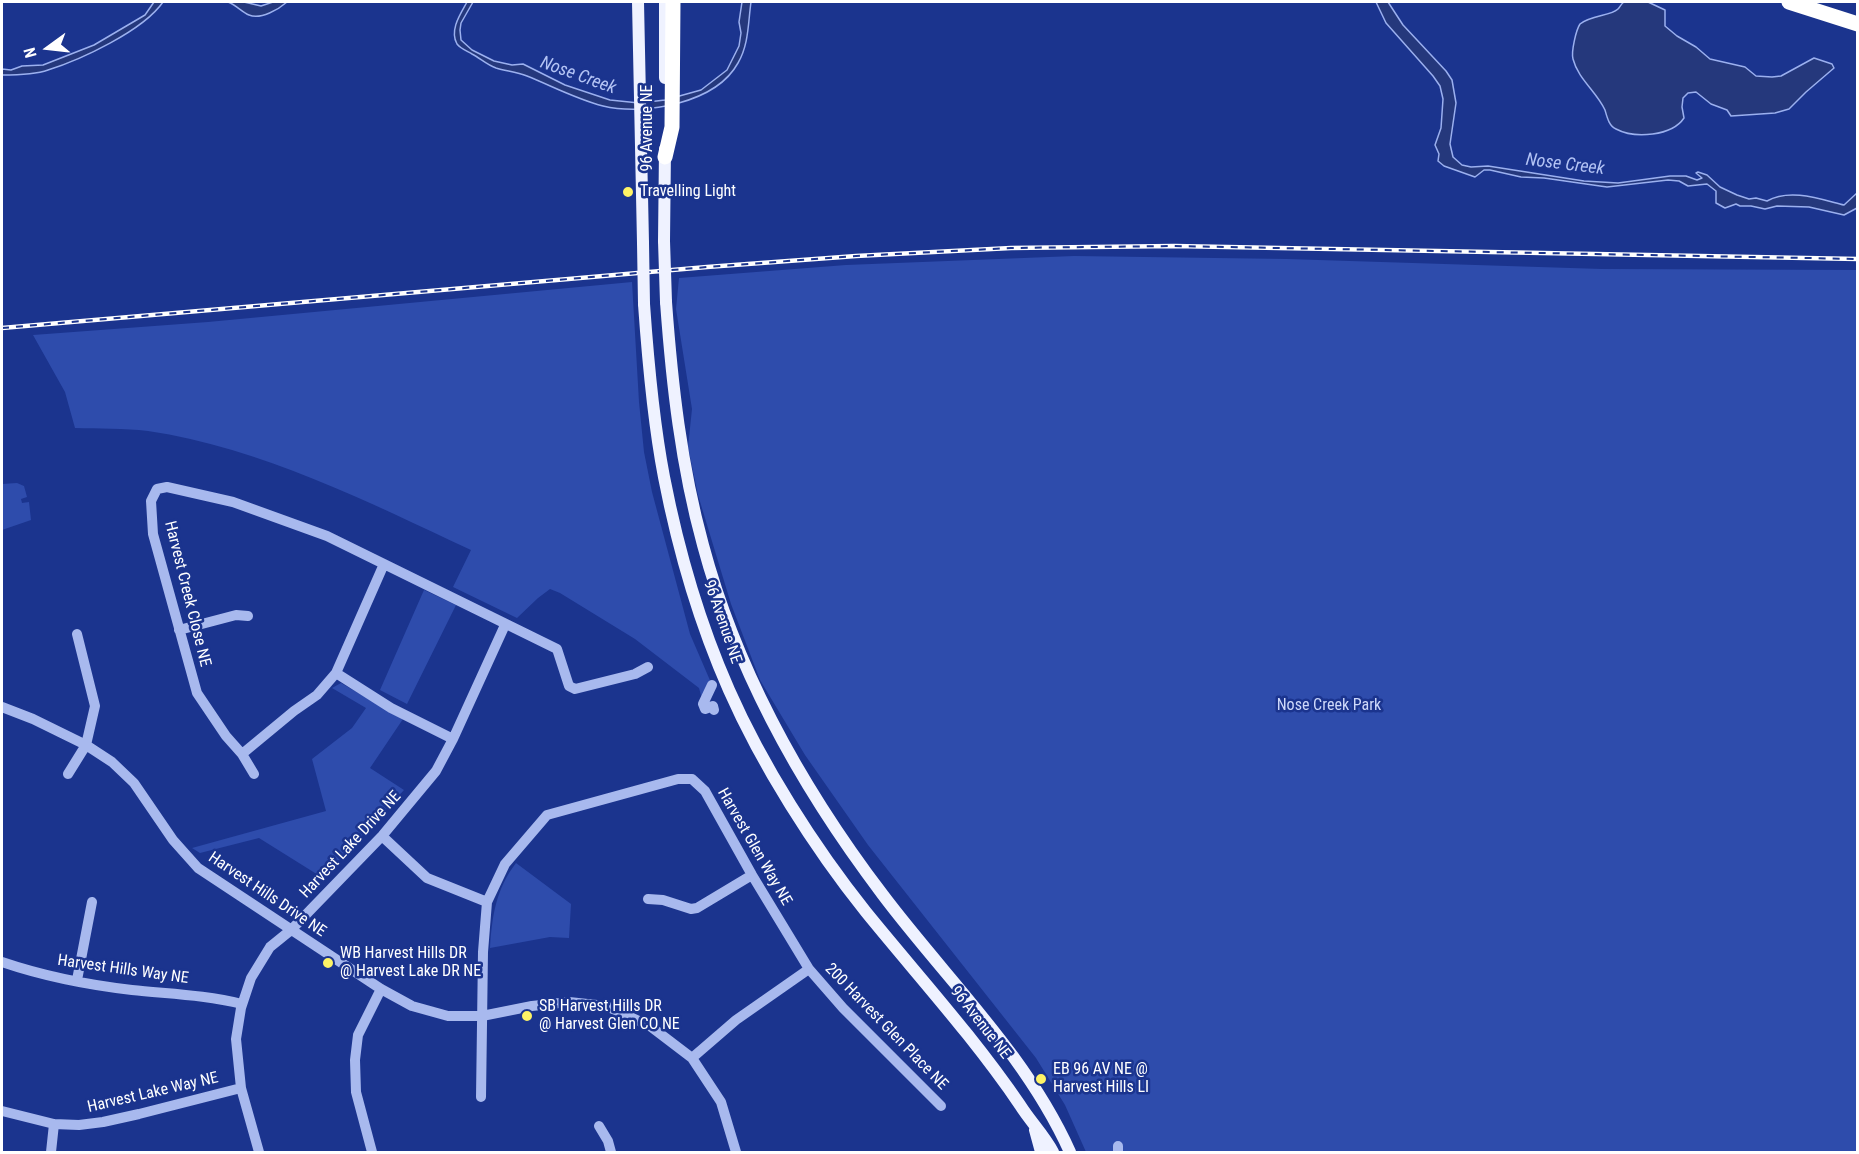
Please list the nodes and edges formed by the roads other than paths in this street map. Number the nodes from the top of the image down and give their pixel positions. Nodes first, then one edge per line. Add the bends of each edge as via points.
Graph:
1 (638, 2) edge
2 (665, 2) edge
3 (673, 2) edge
4 (1789, 2) edge
5 (1857, 24) edge
6 (669, 44) junction
7 (665, 157) joint
8 (384, 564) junction
9 (248, 616) dead end
10 (505, 625) junction
11 (179, 630) junction
12 (77, 634) dead end
13 (648, 667) dead end
14 (336, 673) junction
15 (712, 685) dead end
16 (2, 707) edge
17 (714, 710) dead end
18 (453, 739) junction
19 (86, 745) junction
20 (242, 754) junction
21 (68, 774) dead end
22 (254, 774) dead end
23 (382, 836) junction
24 (752, 875) junction
25 (883, 895) junction
26 (648, 899) dead end
27 (92, 902) dead end
28 (488, 902) junction
29 (865, 910) junction
30 (291, 930) junction
31 (2, 962) edge
32 (809, 969) junction
33 (76, 980) junction
34 (381, 989) junction
35 (242, 1004) junction
36 (482, 1016) junction
37 (692, 1058) junction
38 (241, 1088) junction
39 (481, 1097) dead end
40 (941, 1106) dead end
41 (2, 1111) edge
42 (54, 1124) junction
43 (599, 1126) dead end
44 (1034, 1126) junction
45 (51, 1152) edge
46 (259, 1152) edge
47 (372, 1152) edge
48 (611, 1152) edge
49 (736, 1152) edge
50 (1041, 1152) edge
51 (1053, 1152) edge
52 (1070, 1152) edge

1 - 29 main road, 96 Avenue NE, bridge via 644,303 654,415 682,553 714,654 754,740 793,807
2 - 6 main road
3 - 6 highway
4 - 5 highway
6 - 7 highway via 672,127
7 - 25 main road, 96 Avenue NE, bridge via 666,302 676,410 703,545 750,676 776,729 815,796
8 - 10 street, Harvest Creek Close NE
8 - 11 street, Harvest Creek Close NE via 327,536 233,502 167,487 157,489 151,501 153,534
8 - 14 street
9 - 11 street via 236,615
10 - 13 street, Harvest Creek Close NE via 557,649 569,686 575,689
10 - 18 street, Harvest Lake Drive NE
11 - 20 street, Harvest Creek Close NE via 197,693
12 - 19 street via 95,706
14 - 18 street via 391,708
14 - 20 street via 317,695
15 - 17 street via 703,704 705,709 713,706
16 - 19 street, Harvest Hills Drive NE
18 - 23 street, Harvest Lake Drive NE via 436,771
19 - 21 street
19 - 30 street, Harvest Hills Drive NE via 134,783 173,840 198,868
20 - 22 street, Harvest Creek Close NE
23 - 28 street via 427,878
23 - 30 street, Harvest Lake Drive NE
24 - 26 street via 697,908
24 - 28 street, Harvest Glen Way NE via 705,791 692,779 678,779 547,815 505,864
24 - 32 street, Harvest Glen Way NE
25 - 29 main road
25 - 52 main road, 96 Avenue NE via 1003,1042 1033,1084
27 - 33 street
28 - 36 street, Harvest Glen Way NE
29 - 44 main road, 96 Avenue NE via 992,1065
30 - 34 street, Harvest Hills Drive NE
30 - 35 street, Harvest Lake Drive NE via 270,947 251,978
31 - 33 street, Harvest Hills Way NE
32 - 37 street via 736,1020
32 - 40 street, 200 Harvest Glen Place NE
33 - 35 street, Harvest Hills Way NE
34 - 36 street, Harvest Hills Drive NE via 431,1012
34 - 47 street via 358,1035 355,1060 356,1092
35 - 38 street, Harvest Lake Drive NE via 236,1039
36 - 37 street, Harvest Hills Drive NE via 569,1002 606,1006 650,1026
36 - 39 street, Harvest Glen Way NE
37 - 49 street, Harvest Hills Drive NE via 721,1102
38 - 42 street, Harvest Lake Way NE via 103,1122
38 - 46 street, Harvest Lake Drive NE
41 - 42 street, Harvest Lake Way NE
42 - 45 street
43 - 48 street
44 - 50 main road
44 - 51 main road, 96 Avenue NE

